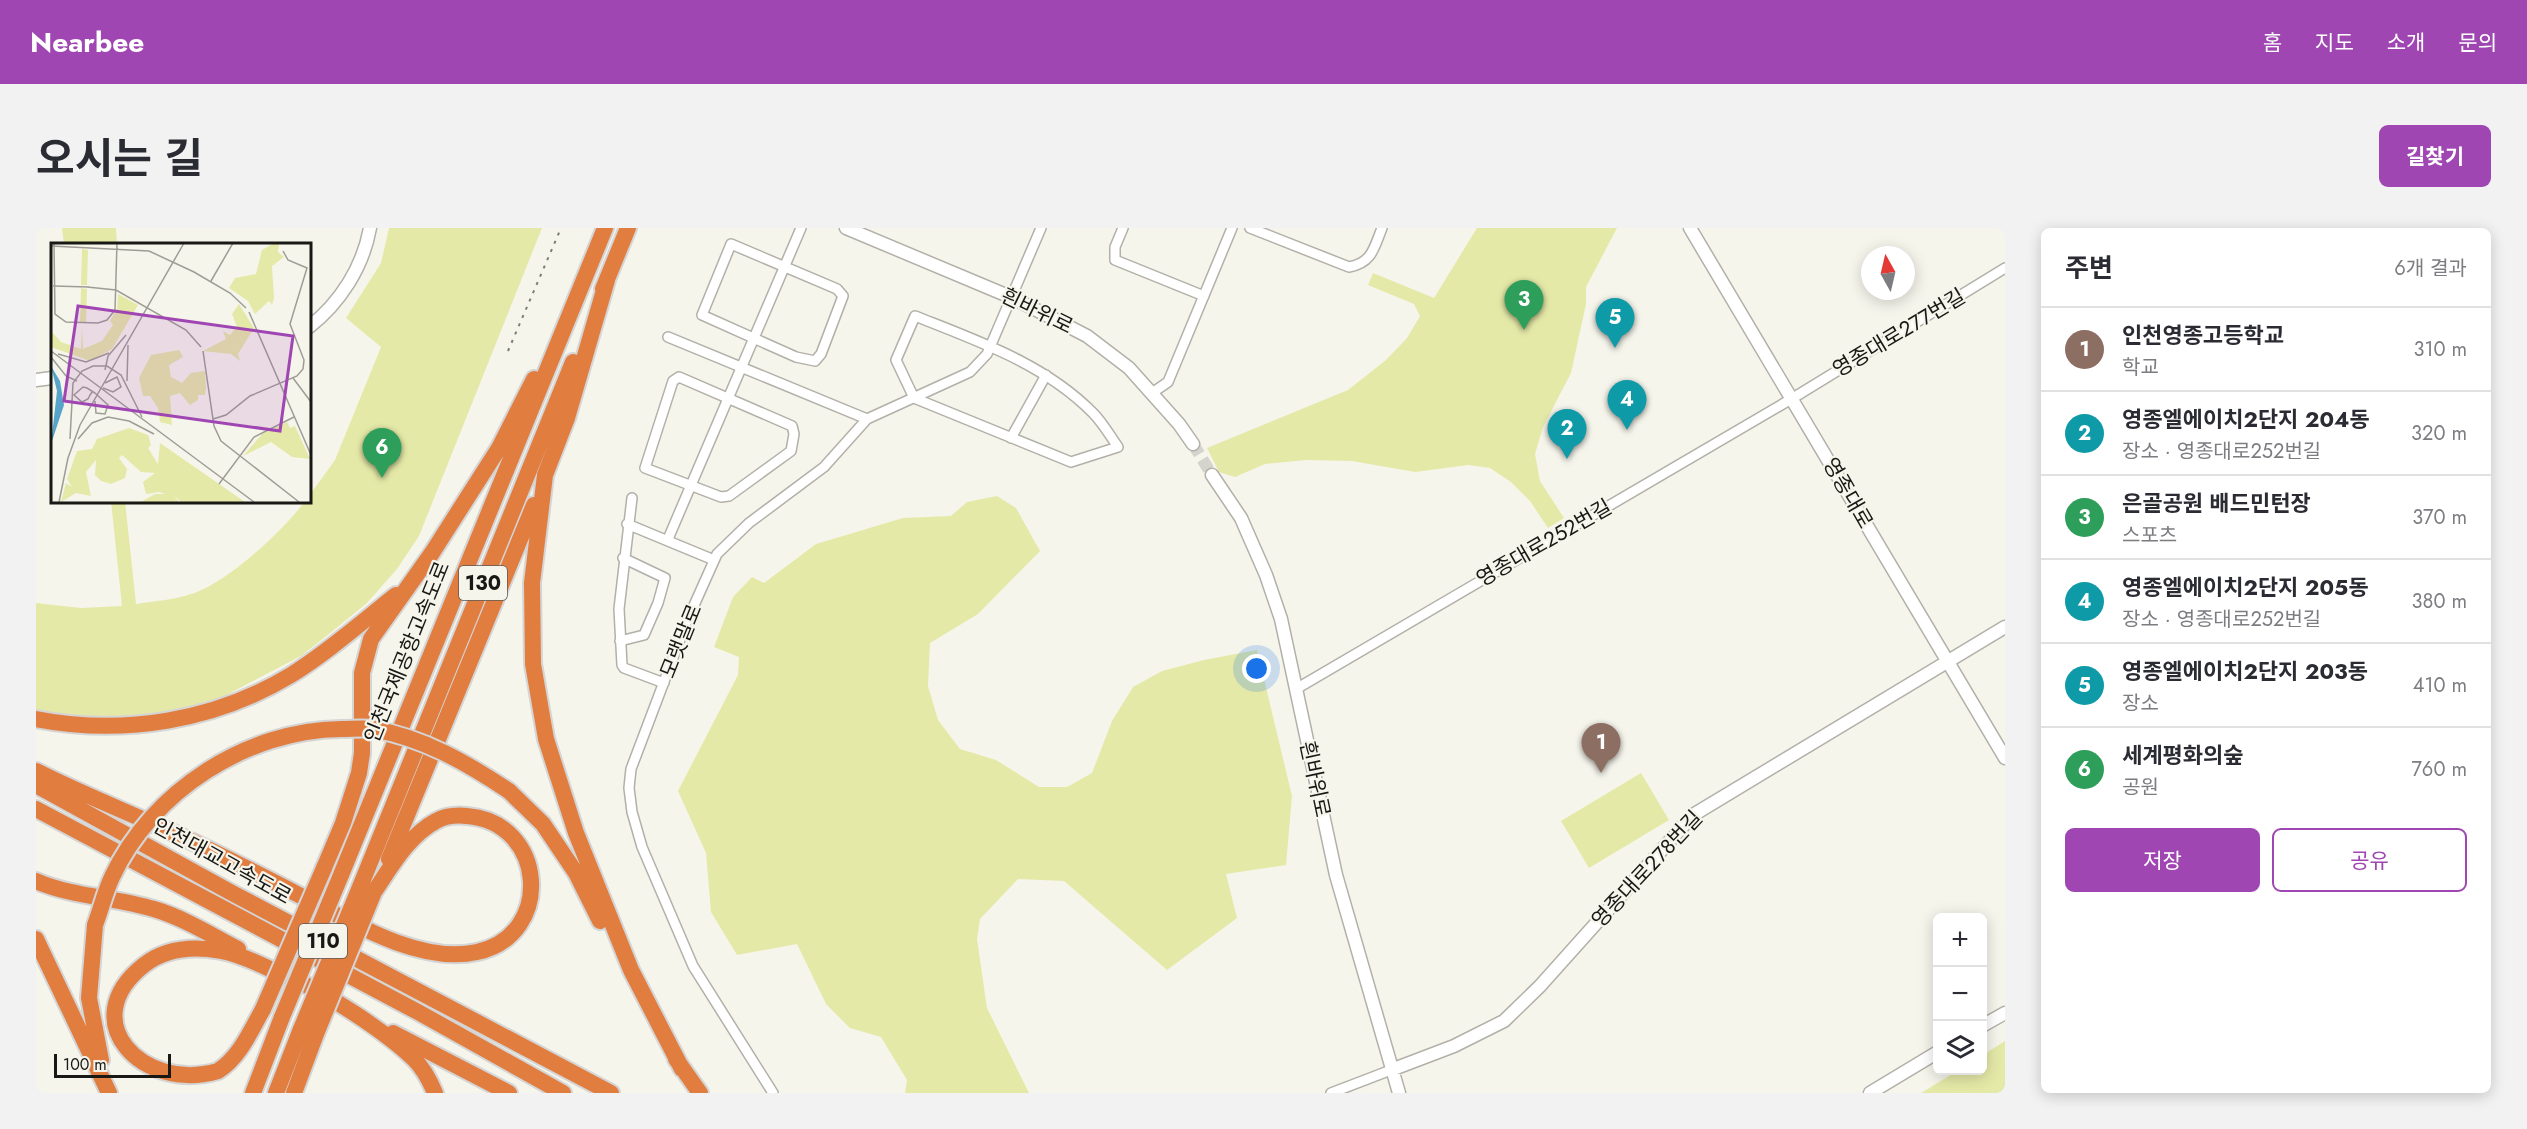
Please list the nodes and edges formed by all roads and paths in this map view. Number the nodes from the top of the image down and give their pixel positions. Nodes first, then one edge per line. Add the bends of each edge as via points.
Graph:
1 (370, 228) edge
2 (605, 228) edge
3 (628, 228) edge
4 (801, 228) edge
5 (846, 228) edge
6 (1041, 228) edge
7 (1123, 228) edge
8 (1232, 228) edge
9 (1250, 228) edge
10 (1382, 228) edge
11 (1690, 228) edge
12 (785, 266) junction
13 (2005, 268) edge
14 (607, 280) junction
15 (1204, 296) junction
16 (1013, 298) junction
17 (310, 326) edge
18 (560, 337) junction
19 (668, 337) dead end
20 (755, 339) junction
21 (991, 346) junction
22 (741, 368) junction
23 (1046, 375) junction
24 (51, 378) edge
25 (36, 380) edge
26 (1152, 393) junction
27 (914, 398) junction
28 (1793, 398) junction
29 (729, 399) junction
30 (867, 419) junction
31 (1011, 438) junction
32 (1193, 444) tunnel mouth
33 (546, 475) junction
34 (1212, 475) tunnel mouth
35 (690, 487) junction
36 (632, 498) dead end
37 (627, 524) junction
38 (668, 539) junction
39 (623, 558) junction
40 (714, 560) junction
41 (406, 587) junction
42 (2005, 627) edge
43 (620, 641) junction
44 (1948, 662) junction
45 (664, 683) junction
46 (1296, 689) junction
47 (36, 719) edge
48 (2005, 758) edge
49 (36, 771) edge
50 (36, 785) edge
51 (36, 809) edge
52 (36, 881) edge
53 (367, 890) junction
54 (36, 939) edge
55 (303, 984) junction
56 (2005, 1013) edge
57 (1987, 1024) edge
58 (308, 1032) junction
59 (1933, 1055) edge
60 (308, 1059) junction
61 (682, 1069) junction
62 (1391, 1070) junction
63 (107, 1089) edge
64 (253, 1093) edge
65 (276, 1093) edge
66 (294, 1093) edge
67 (305, 1093) edge
68 (435, 1093) edge
69 (509, 1093) edge
70 (563, 1093) edge
71 (611, 1093) edge
72 (699, 1093) edge
73 (773, 1093) edge
74 (1331, 1093) edge
75 (1399, 1093) edge
76 (1870, 1093) edge

1 - 17 street via 355,273 338,298
2 - 18 highway, 인천국제공항고속도로 / 130
3 - 14 highway, 130
4 - 12 street
5 - 16 street, 흰바위로
6 - 16 street, 모랫말로
7 - 15 street via 1115,247 1115,260
8 - 15 street
9 - 10 street via 1348,267 1370,259
11 - 28 street, 영종대로
12 - 20 street
12 - 20 street via 731,244 702,315
12 - 20 street via 837,289 843,296 821,354 815,361 796,357
13 - 28 street, 영종대로277번길
14 - 33 highway via 567,418
14 - 53 highway, 130
15 - 26 street via 1168,382
16 - 21 street, 모랫말로
16 - 26 street, 흰바위로 via 1087,336 1129,368
18 - 41 highway via 525,393 499,448
18 - 64 highway, 인천국제공항고속도로 / 130, bridge
19 - 22 street
20 - 22 street
21 - 23 street
21 - 27 street, 모랫말로 via 970,372
21 - 27 street via 915,316 896,360
22 - 29 street
22 - 30 street
23 - 31 street
23 - 31 street via 1094,414 1118,447 1071,462
24 - 25 street
26 - 32 street, 흰바위로
27 - 30 street, 모랫말로
27 - 31 street
28 - 44 street, 영종대로
28 - 46 street, 영종대로252번길
29 - 35 street
29 - 35 street via 679,377 673,381 645,468
29 - 35 street via 792,426 791,451 729,496
30 - 40 street, 모랫말로 via 824,467 749,523
33 - 53 highway via 514,558
33 - 61 highway via 535,548 531,624 533,664 546,739 576,833 620,946
34 - 46 street, 흰바위로 via 1241,518 1266,575 1281,619
35 - 38 street
36 - 37 street
37 - 38 street
37 - 39 street
38 - 40 street
39 - 43 street
39 - 43 street via 665,578 644,635
40 - 45 street, 모랫말로
41 - 47 highway via 289,676 212,710 120,726 87,727
41 - 55 highway, bridge via 371,639 364,658 362,753 343,823 324,868 263,1009 244,1044 219,1071 192,1081 165,1083 142,1075 125,1057 114,1032 114,1010 121,990 134,973 155,956 185,948 223,951
42 - 44 street
43 - 45 street via 624,668
44 - 48 street, 영종대로
44 - 62 street, 영종대로278번길 via 1693,815 1504,1021 1454,1046
45 - 73 street, 모랫말로 via 631,770 632,812 642,847 693,966
46 - 62 street, 흰바위로 via 1336,875
49 - 53 highway via 194,842 376,934 431,952 464,955 489,950 506,940 522,921 531,899 531,874 526,855 500,825 477,816 456,815 436,820 415,836
50 - 71 highway, 인천대교고속도로 / 110
51 - 70 highway, 인천대교고속도로 / 110
52 - 55 highway via 155,909 186,921
53 - 58 highway, 130, bridge
54 - 63 highway
55 - 68 highway via 362,1020 414,1059
55 - 69 highway
56 - 57 street
58 - 60 highway
58 - 65 highway, 130
59 - 76 street
60 - 66 highway
60 - 67 highway
61 - 63 highway, bridge via 651,1023 576,873 543,824 509,791 458,757 372,729 295,733 262,744 195,778 161,807 129,848 112,877 95,925 89,998
61 - 72 highway
62 - 74 street
62 - 75 street, 흰바위로

